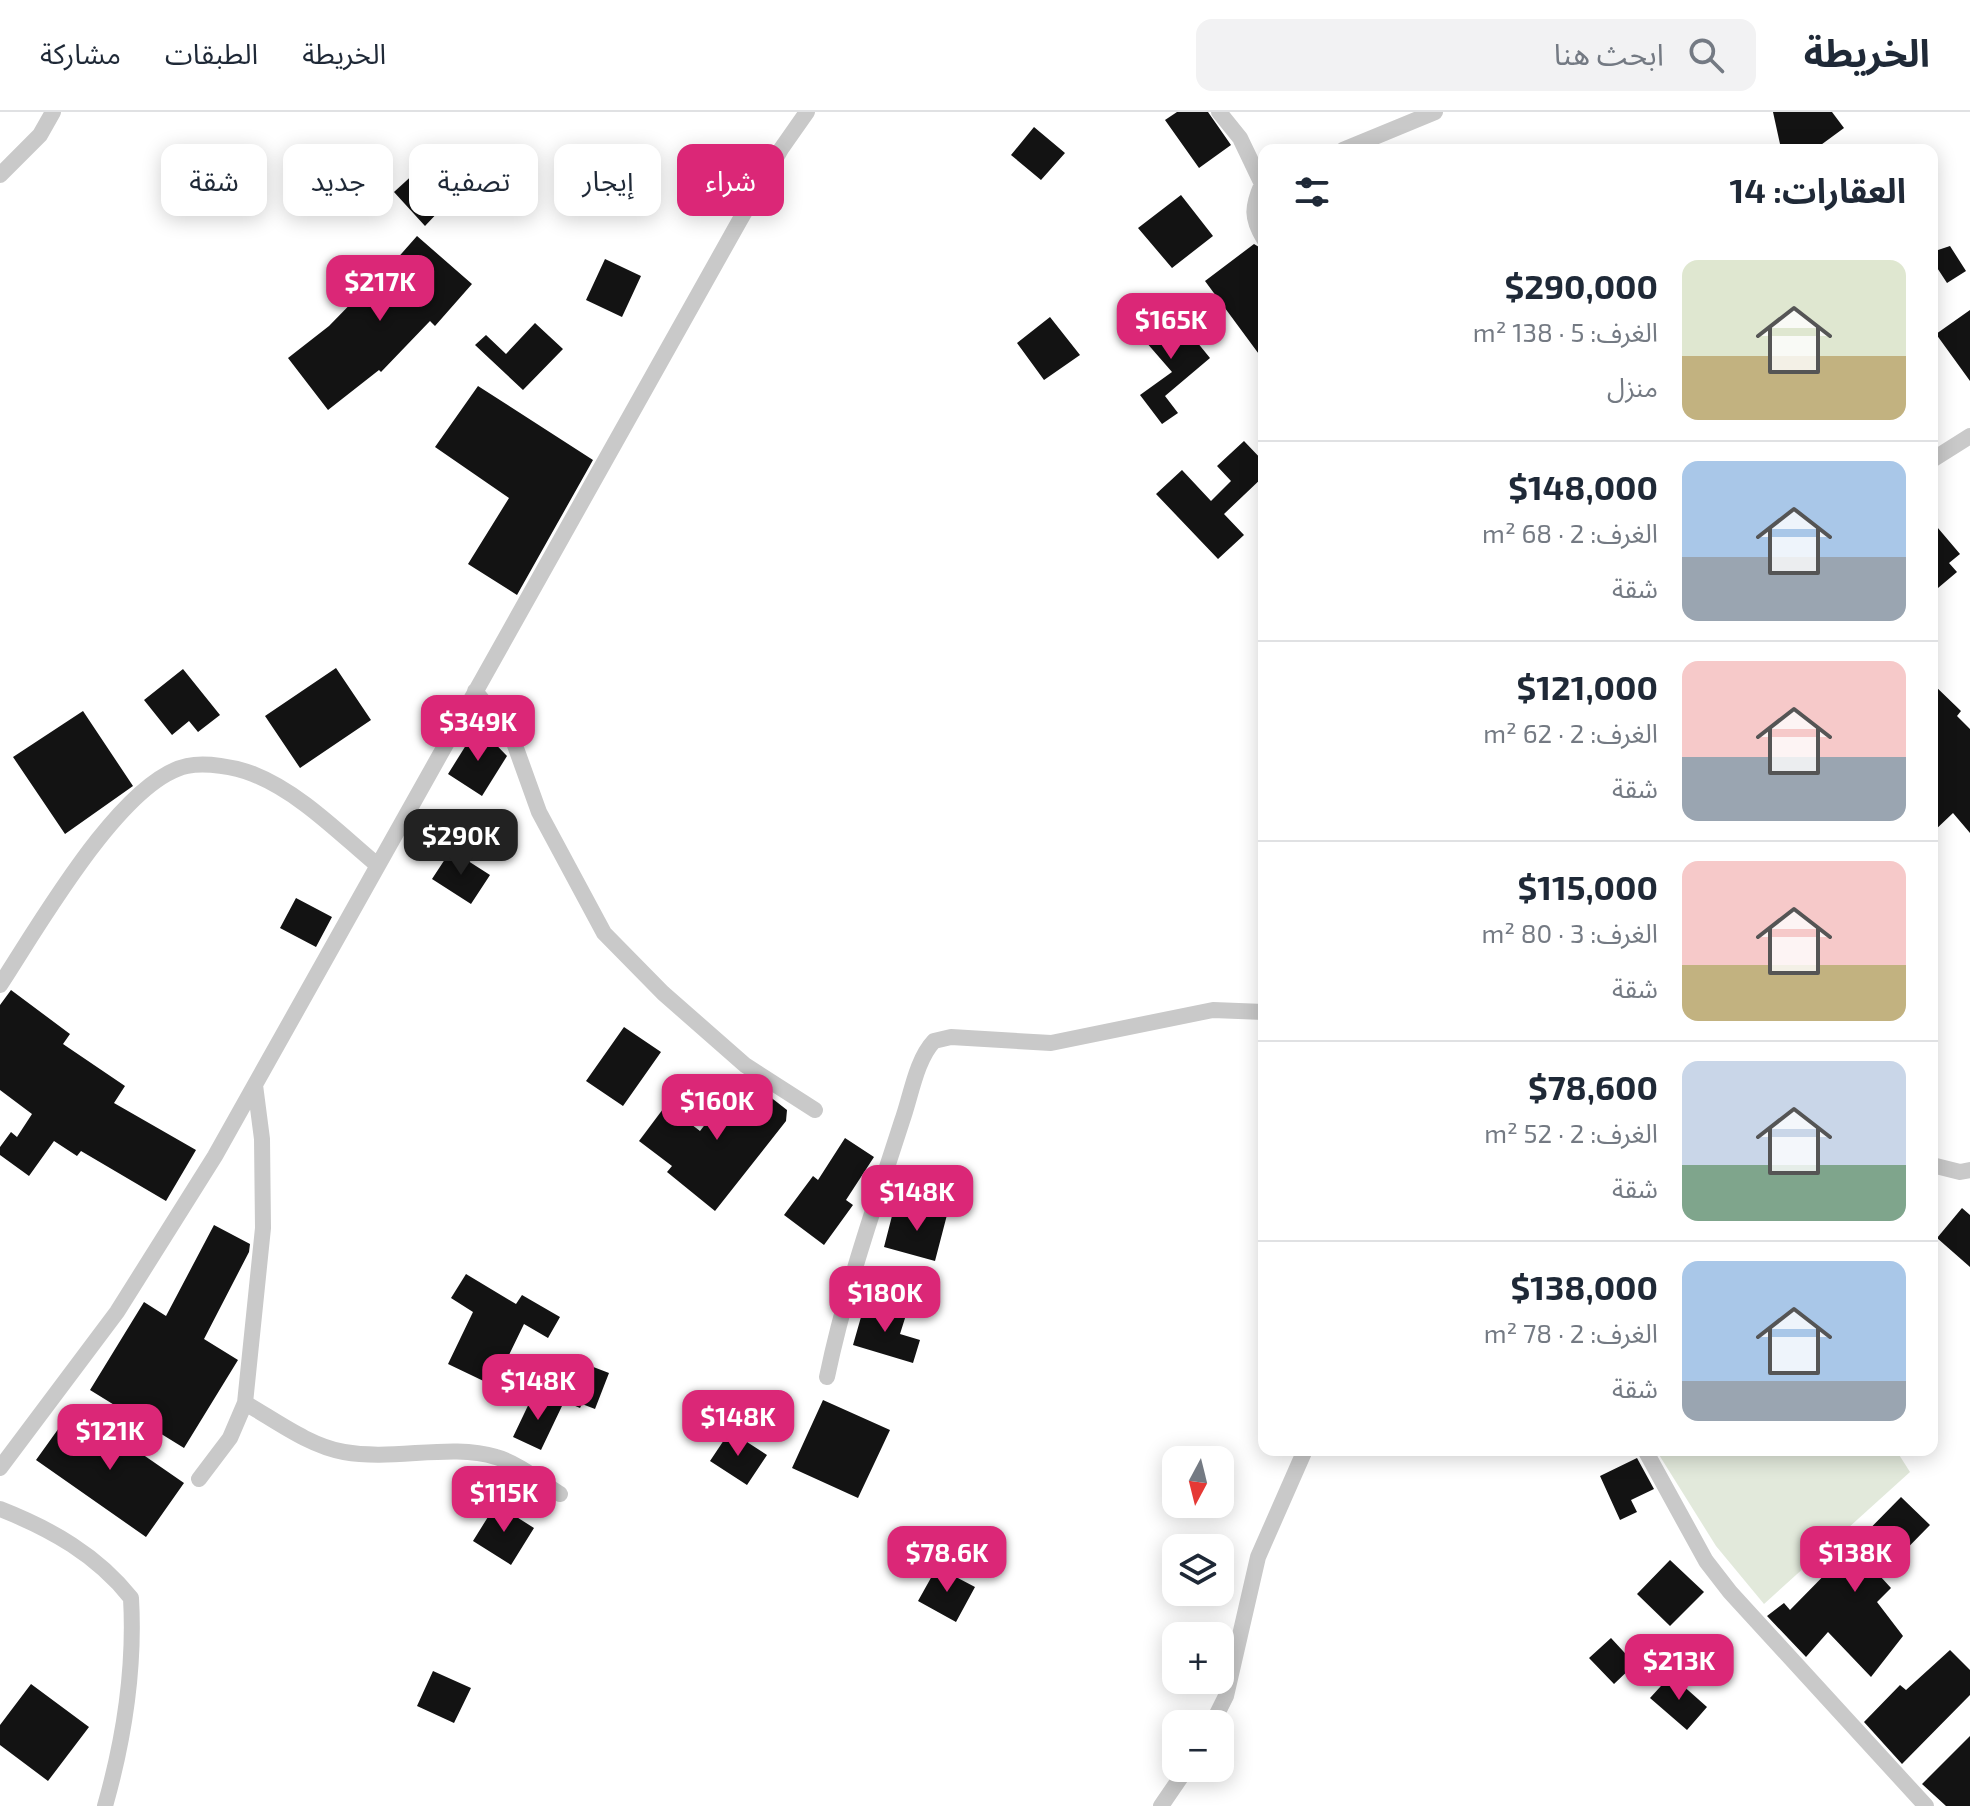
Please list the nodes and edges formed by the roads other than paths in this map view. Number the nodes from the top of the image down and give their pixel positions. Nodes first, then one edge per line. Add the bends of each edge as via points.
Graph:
1 (53, 112) edge
2 (807, 112) edge
3 (1219, 112) edge
4 (1435, 112) edge
5 (1358, 144) edge
6 (1258, 173) edge
7 (0, 175) edge
8 (1258, 194) edge
9 (1258, 230) edge
10 (1970, 436) edge
11 (1938, 456) edge
12 (475, 691) junction
13 (376, 864) junction
14 (0, 985) edge
15 (1258, 1012) edge
16 (255, 1085) junction
17 (815, 1110) dead end
18 (1938, 1166) edge
19 (1970, 1170) edge
20 (827, 1377) dead end
21 (245, 1403) junction
22 (1302, 1456) edge
23 (1648, 1456) edge
24 (0, 1468) edge
25 (199, 1479) dead end
26 (560, 1494) dead end
27 (0, 1509) edge
28 (1219, 1710) edge
29 (1177, 1782) edge
30 (105, 1806) edge
31 (1161, 1806) edge
32 (1926, 1806) edge

1 - 7 street via 40,135
2 - 12 street via 740,220
3 - 6 street
4 - 5 street
8 - 9 street via 1253,222
10 - 11 street
12 - 13 street
12 - 17 street via 512,737 539,812 604,933 745,1065
13 - 14 street via 300,802 254,775 187,766 153,782 116,817
13 - 16 street
15 - 20 street via 1213,1010 1051,1043 951,1037 934,1041 922,1062 880,1189
16 - 21 street via 263,1228
16 - 24 street via 117,1312
18 - 19 street
21 - 25 street via 230,1438
21 - 26 street via 341,1452 385,1457 461,1451 498,1457
22 - 28 street via 1258,1557
23 - 32 street via 1706,1561 1730,1592
27 - 30 street via 38,1523 95,1560 131,1598 127,1692
29 - 31 street

